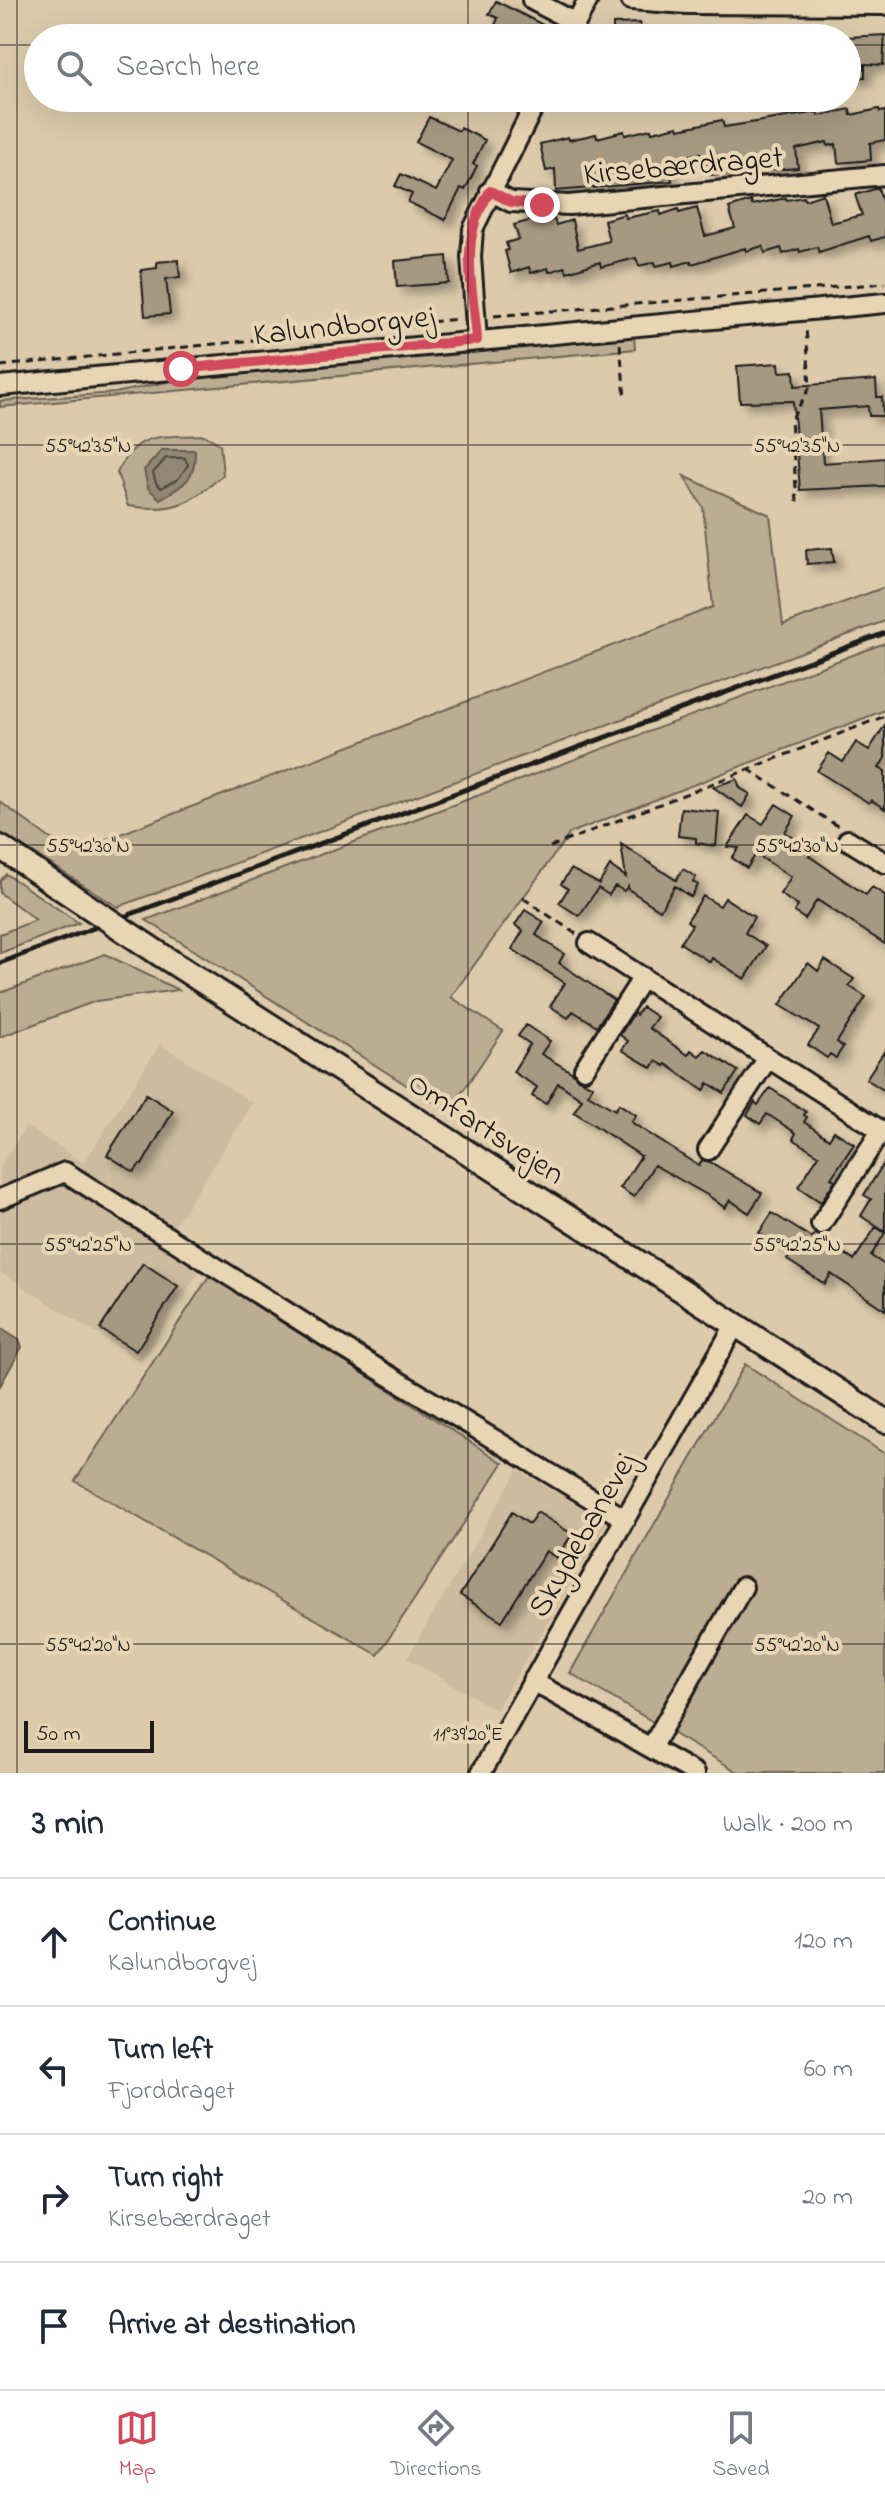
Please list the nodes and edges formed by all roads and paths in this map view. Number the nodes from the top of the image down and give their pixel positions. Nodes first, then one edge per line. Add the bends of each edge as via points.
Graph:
1 (532, 0) edge
2 (588, 0) edge
3 (631, 0) edge
4 (884, 5) edge
5 (564, 24) edge
6 (575, 24) edge
7 (531, 112) edge
8 (885, 175) edge
9 (490, 191) junction
10 (885, 283) edge
11 (885, 303) edge
12 (805, 311) junction
13 (476, 317) junction
14 (617, 329) junction
15 (477, 340) junction
16 (0, 366) edge
17 (0, 386) edge
18 (625, 398) dead end
19 (797, 502) dead end
20 (885, 716) edge
21 (746, 768) junction
22 (848, 840) joint
23 (550, 847) dead end
24 (0, 849) edge
25 (885, 863) edge
26 (523, 898) dead end
27 (589, 943) joint
28 (643, 977) junction
29 (768, 1058) junction
30 (584, 1069) dead end
31 (883, 1132) edge
32 (708, 1150) dead end
33 (0, 1199) edge
34 (821, 1224) dead end
35 (735, 1325) junction
36 (885, 1421) edge
37 (625, 1519) junction
38 (743, 1587) dead end
39 (532, 1681) junction
40 (651, 1748) junction
41 (481, 1773) edge
42 (695, 1773) edge

1 - 5 street
2 - 6 street
3 - 4 street
7 - 9 street
8 - 9 street, Kirsebærdraget via 569,205 511,202
9 - 13 street via 472,234
10 - 13 path
11 - 12 street, Kalundborgvej
12 - 14 street, Kalundborgvej
12 - 19 path via 810,387 791,420
13 - 15 street
13 - 16 path
14 - 15 street, Kalundborgvej
14 - 18 path
15 - 17 street, Kalundborgvej
20 - 21 path
21 - 22 path via 841,829
21 - 23 path
22 - 25 street
24 - 35 main road, Omfartsvejen, bridge
26 - 27 path
27 - 28 street
28 - 29 street
28 - 30 street
29 - 31 street
29 - 32 street
31 - 34 street
33 - 37 street via 65,1172
35 - 36 main road, Omfartsvejen
35 - 37 street, Skydebanevej
37 - 39 street, Skydebanevej
38 - 40 street
39 - 40 street
39 - 41 street, Skydebanevej
40 - 42 street

